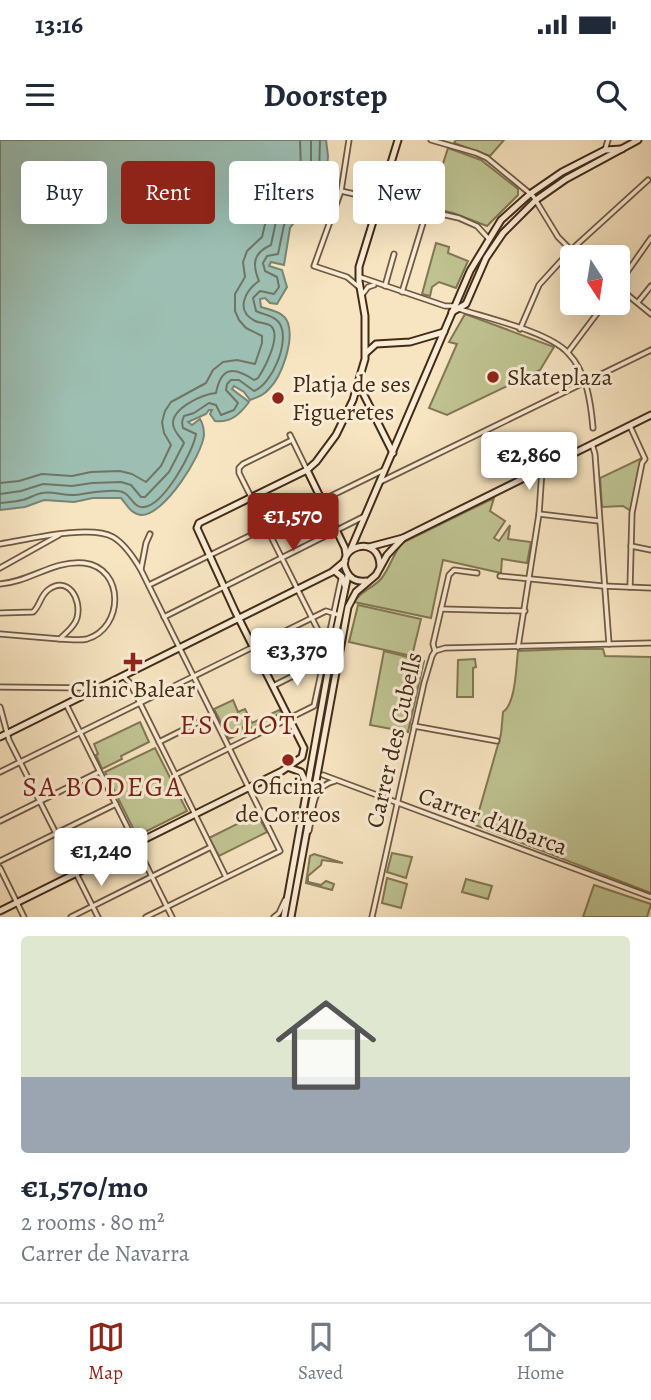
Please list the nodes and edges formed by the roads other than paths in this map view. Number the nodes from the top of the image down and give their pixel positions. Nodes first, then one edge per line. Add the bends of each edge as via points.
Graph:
1 (349, 140) edge
2 (398, 140) edge
3 (431, 140) edge
4 (608, 140) edge
5 (638, 140) edge
6 (448, 142) edge
7 (622, 149) junction
8 (605, 150) junction
9 (391, 161) edge
10 (648, 180) dead end
11 (341, 191) junction
12 (353, 194) edge
13 (530, 194) junction
14 (536, 200) junction
15 (445, 215) edge
16 (372, 224) edge
17 (423, 224) edge
18 (488, 238) junction
19 (651, 238) edge
20 (565, 245) edge
21 (577, 245) edge
22 (394, 254) dead end
23 (560, 262) edge
24 (630, 269) edge
25 (359, 273) junction
26 (347, 277) junction
27 (376, 284) junction
28 (651, 286) edge
29 (385, 287) junction
30 (360, 288) junction
31 (402, 292) junction
32 (362, 296) junction
33 (630, 296) edge
34 (638, 302) junction
35 (457, 305) junction
36 (444, 306) junction
37 (452, 314) junction
38 (651, 314) edge
39 (595, 315) edge
40 (520, 329) junction
41 (444, 332) junction
42 (365, 333) junction
43 (428, 338) junction
44 (380, 344) junction
45 (437, 349) junction
46 (651, 350) edge
47 (568, 352) junction
48 (366, 353) junction
49 (585, 382) junction
50 (359, 384) junction
51 (365, 399) junction
52 (353, 400) junction
53 (651, 415) edge
54 (630, 426) junction
55 (593, 428) dead end
56 (289, 435) dead end
57 (292, 440) junction
58 (387, 440) junction
59 (398, 440) junction
60 (592, 444) junction
61 (393, 453) junction
62 (648, 459) edge
63 (386, 469) junction
64 (307, 470) junction
65 (542, 470) junction
66 (364, 480) junction
67 (380, 482) junction
68 (377, 490) junction
69 (252, 497) junction
70 (322, 500) junction
71 (539, 514) junction
72 (367, 515) junction
73 (599, 521) junction
74 (267, 527) junction
75 (361, 528) junction
76 (337, 531) junction
77 (150, 534) dead end
78 (59, 535) junction
79 (403, 538) junction
80 (0, 544) edge
81 (631, 546) junction
82 (368, 547) junction
83 (391, 550) junction
84 (651, 550) edge
85 (208, 556) junction
86 (347, 556) junction
87 (282, 558) junction
88 (380, 567) junction
89 (0, 568) edge
90 (141, 570) junction
91 (477, 573) dead end
92 (341, 574) junction
93 (500, 576) dead end
94 (530, 580) junction
95 (369, 581) junction
96 (0, 584) edge
97 (149, 586) junction
98 (603, 586) junction
99 (630, 587) junction
100 (223, 588) junction
101 (651, 588) edge
102 (298, 589) junction
103 (354, 595) junction
104 (441, 609) junction
105 (525, 611) junction
106 (0, 613) edge
107 (337, 614) junction
108 (164, 617) junction
109 (239, 618) junction
110 (312, 618) junction
111 (0, 634) edge
112 (60, 639) junction
113 (651, 643) edge
114 (610, 645) junction
115 (253, 646) junction
116 (326, 646) junction
117 (179, 648) junction
118 (519, 648) junction
119 (435, 651) junction
120 (321, 668) junction
121 (122, 676) junction
122 (194, 676) junction
123 (273, 686) junction
124 (0, 687) edge
125 (93, 690) junction
126 (66, 704) junction
127 (139, 704) junction
128 (0, 707) edge
129 (213, 715) junction
130 (289, 718) junction
131 (415, 726) junction
132 (7, 733) junction
133 (80, 733) junction
134 (0, 737) edge
135 (497, 741) dead end
136 (159, 742) junction
137 (229, 748) junction
138 (21, 762) junction
139 (286, 769) junction
140 (0, 772) edge
141 (99, 772) junction
142 (175, 775) junction
143 (323, 775) dead end
144 (338, 781) junction
145 (249, 788) junction
146 (307, 788) junction
147 (40, 801) junction
148 (116, 804) junction
149 (397, 804) junction
150 (194, 814) junction
151 (0, 821) edge
152 (56, 833) junction
153 (135, 844) junction
154 (304, 846) junction
155 (211, 847) junction
156 (0, 861) edge
157 (0, 868) edge
158 (77, 873) junction
159 (151, 877) junction
160 (226, 877) junction
161 (651, 897) edge
162 (17, 903) junction
163 (93, 906) junction
164 (166, 907) junction
165 (0, 911) edge
166 (281, 915) edge
167 (24, 917) edge
168 (71, 917) edge
169 (98, 917) edge
170 (146, 917) edge
171 (173, 917) edge
172 (274, 917) edge
173 (291, 917) edge
174 (372, 917) edge

1 - 11 street
2 - 9 street
3 - 6 street
4 - 8 street
5 - 7 street
6 - 13 street via 487,158
7 - 8 street
7 - 14 street
8 - 13 street
10 - 21 street
11 - 12 street
11 - 26 street via 314,266
13 - 14 street
13 - 18 street
14 - 20 street
14 - 35 street via 503,233 467,301
15 - 18 street via 467,221
16 - 25 street
17 - 31 street
18 - 35 street
19 - 24 street
22 - 29 street
23 - 40 street via 539,285
25 - 26 street
25 - 27 street
25 - 30 street
26 - 30 street
27 - 29 street
27 - 32 street
28 - 34 street
29 - 31 street
30 - 32 street
31 - 36 street
32 - 42 street
33 - 34 street
34 - 38 street
35 - 36 street
35 - 37 street
35 - 40 street
36 - 37 street
37 - 41 street
39 - 47 street
40 - 47 street
41 - 43 street
41 - 45 street
42 - 44 street
42 - 48 street
43 - 44 street
43 - 45 street
44 - 48 street
45 - 59 street
46 - 49 street
47 - 49 street
48 - 50 street
49 - 55 street
49 - 67 street
50 - 51 street
50 - 52 street
51 - 52 street
51 - 58 street
52 - 64 street via 328,447
53 - 54 street
54 - 60 street
54 - 62 street
56 - 57 street
57 - 64 street
57 - 69 street via 239,468
58 - 59 street
58 - 61 street
59 - 61 street
60 - 65 street
60 - 73 street
61 - 63 street
62 - 81 street via 642,463 632,513
63 - 66 street
63 - 67 street
64 - 69 street
64 - 70 street
65 - 71 street
65 - 79 street
66 - 68 street
66 - 70 street
67 - 68 street
68 - 72 street
69 - 74 street
69 - 85 street via 199,523
70 - 74 street
70 - 76 street
71 - 73 street
71 - 94 street
72 - 75 street
72 - 76 street
73 - 98 street
74 - 85 street
74 - 87 street
75 - 82 street via 361,539
75 - 86 street
76 - 86 street
76 - 87 street
77 - 90 street
78 - 80 street
78 - 89 street
78 - 90 street via 109,535
79 - 82 street
79 - 83 street
81 - 84 street
81 - 99 street
82 - 86 street via 358,547
82 - 88 street via 379,557
83 - 88 street
83 - 103 street via 379,578
85 - 97 street
85 - 100 street
86 - 92 street
86 - 92 street
87 - 100 street
87 - 102 street
88 - 95 street
90 - 97 street
91 - 104 street, Carrer des Cubells via 450,572
92 - 95 street
92 - 102 street
92 - 107 street
92 - 107 street via 345,589
93 - 94 street
94 - 98 street
94 - 105 street
95 - 103 street
96 - 112 street via 65,565 86,563 100,568 111,579 116,597 110,618 88,639
97 - 108 street
98 - 99 street
98 - 114 street
99 - 101 street
100 - 108 street
100 - 109 street
102 - 109 street
102 - 110 street
103 - 154 street via 346,614
104 - 105 street
104 - 119 street, Carrer des Cubells
105 - 118 street
106 - 112 street via 33,612 46,591 62,586 74,592 78,603 77,618
107 - 110 street via 326,611
107 - 116 street
107 - 146 street
108 - 117 street
109 - 115 street
109 - 117 street
110 - 115 street
110 - 116 street
111 - 112 street
113 - 114 street
114 - 118 street
115 - 122 street
115 - 123 street
116 - 120 street
117 - 121 street
117 - 122 street
118 - 119 street
119 - 131 street, Carrer des Cubells
120 - 123 street via 315,666
120 - 130 street via 314,706
121 - 125 street
121 - 127 street
122 - 127 street
122 - 129 street
123 - 130 street
124 - 125 street
125 - 126 street
126 - 132 street
126 - 133 street
127 - 133 street
127 - 136 street
128 - 132 street
129 - 136 street
129 - 137 street
130 - 137 street
130 - 139 street via 304,748 300,760
131 - 135 street
131 - 149 street, Carrer des Cubells
132 - 134 street
132 - 138 street
133 - 138 street
133 - 141 street
136 - 142 street
137 - 142 street
137 - 145 street
138 - 140 street
138 - 147 street
139 - 145 street
139 - 146 street via 301,772
141 - 147 street
141 - 148 street
142 - 150 street
143 - 144 street, Carrer d'Albarca
144 - 149 street, Carrer d'Albarca
144 - 154 street via 317,790
145 - 150 street
145 - 160 street via 280,850
146 - 166 street
147 - 151 street
147 - 152 street
148 - 152 street
148 - 153 street
149 - 161 street, Carrer d'Albarca
149 - 174 street, Carrer des Cubells
150 - 153 street
150 - 155 street
152 - 156 street
152 - 158 street
153 - 158 street
153 - 159 street
154 - 173 street
155 - 159 street
155 - 160 street
157 - 162 street
158 - 162 street
158 - 163 street
159 - 163 street
159 - 164 street
160 - 164 street
162 - 165 street
162 - 167 street
163 - 168 street
163 - 169 street
164 - 170 street
164 - 171 street
166 - 172 street

